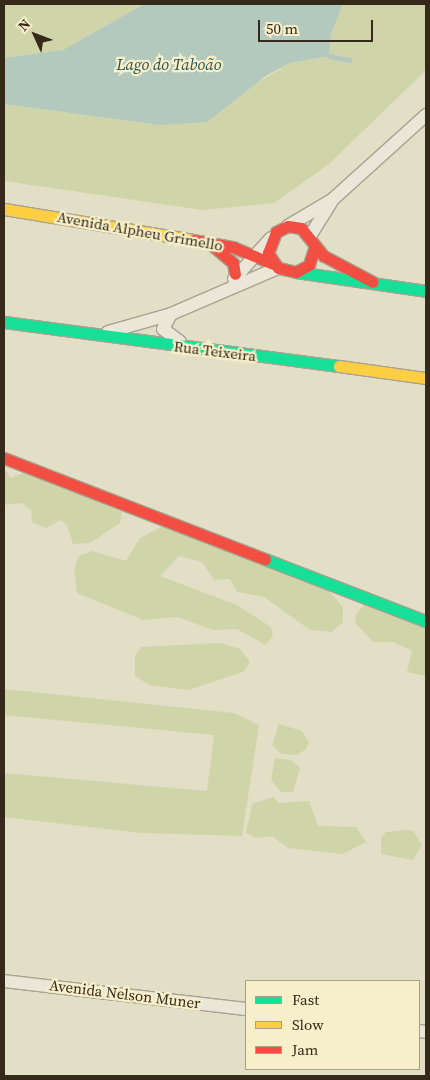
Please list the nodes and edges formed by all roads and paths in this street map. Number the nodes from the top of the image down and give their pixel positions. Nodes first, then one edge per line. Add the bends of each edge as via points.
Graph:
1 (426, 115) edge
2 (332, 200) junction
3 (4, 209) edge
4 (288, 226) junction
5 (271, 238) junction
6 (312, 241) junction
7 (213, 246) junction
8 (253, 255) junction
9 (275, 266) junction
10 (296, 272) junction
11 (233, 280) junction
12 (373, 282) junction
13 (426, 290) edge
14 (171, 314) junction
15 (4, 322) edge
16 (92, 334) junction
17 (191, 348) junction
18 (426, 378) edge
19 (4, 458) edge
20 (426, 621) edge
21 (4, 981) edge
22 (245, 1009) edge

1 - 2 street
2 - 4 street
2 - 6 street
3 - 7 street, Avenida Alpheu Grimello
4 - 5 street
4 - 6 street
5 - 8 street
5 - 9 street via 268,249
6 - 10 street via 309,265
6 - 12 street via 348,272
7 - 8 street, Avenida Alpheu Grimello
7 - 11 street via 233,263
8 - 9 street, Avenida Alpheu Grimello
8 - 11 street
9 - 10 street
9 - 11 street
10 - 12 street via 338,282
11 - 14 street
12 - 13 street
14 - 16 street via 133,328
14 - 17 street via 163,329
15 - 16 street, Rua Teixeira
16 - 17 street, Rua Teixeira
17 - 18 street, Rua Teixeira
19 - 20 street
21 - 22 street, Avenida Nelson Muner

